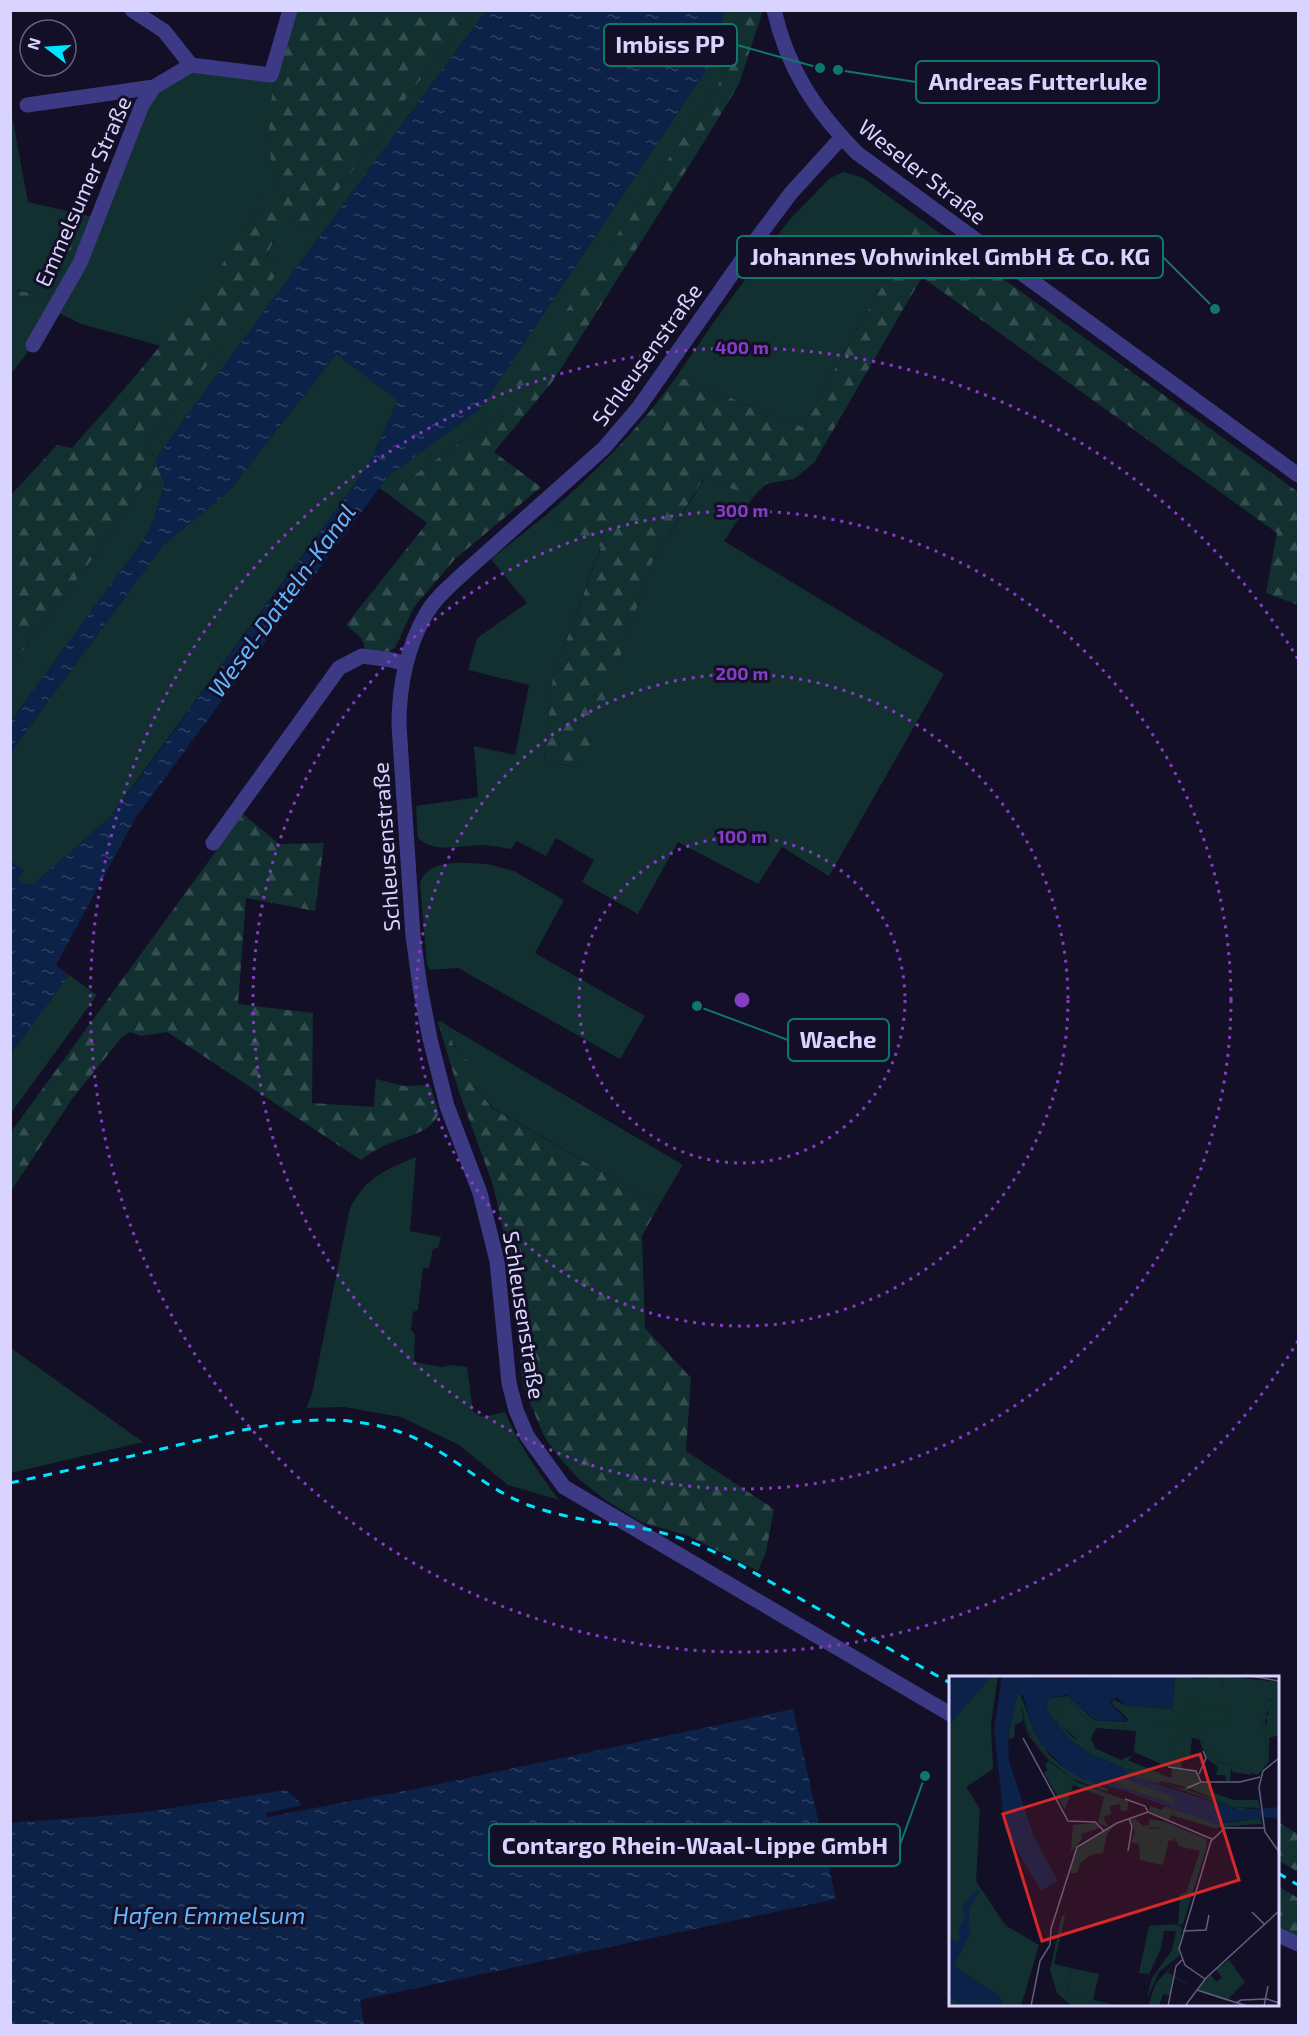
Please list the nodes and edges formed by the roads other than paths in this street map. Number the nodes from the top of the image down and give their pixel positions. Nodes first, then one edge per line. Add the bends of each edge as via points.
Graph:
1 (132, 10) edge
2 (290, 10) edge
3 (774, 10) edge
4 (191, 65) junction
5 (154, 87) junction
6 (27, 105) dead end
7 (842, 137) junction
8 (33, 345) dead end
9 (1299, 475) edge
10 (405, 664) junction
11 (213, 843) dead end
12 (949, 1713) edge
13 (1279, 1935) edge
14 (1299, 1944) edge

1 - 4 street via 164,31
2 - 4 street via 271,75
3 - 7 street, Weseler Straße via 781,41 795,71
4 - 5 street, Emmelsumer Straße
5 - 6 street, Emmelsumer Straße
5 - 8 street, Emmelsumer Straße via 142,105 80,263
7 - 9 street, Weseler Straße via 857,153
7 - 10 street, Schleusenstraße via 791,193 639,407 604,448 445,590 427,613
10 - 11 street via 362,656 339,668
10 - 12 street, Schleusenstraße via 399,725 418,979 447,1106 480,1193 497,1261 509,1383 527,1436 564,1487
13 - 14 street

